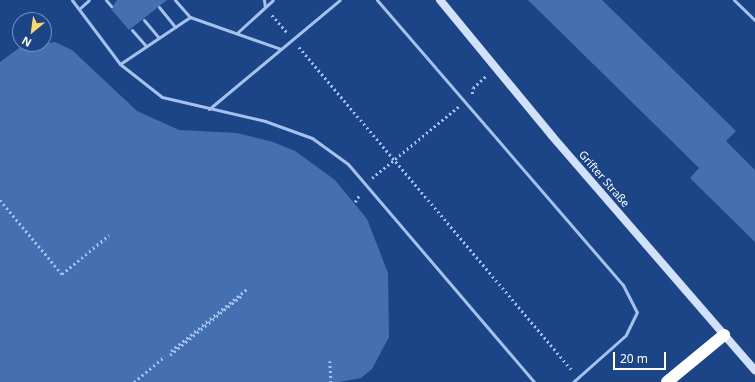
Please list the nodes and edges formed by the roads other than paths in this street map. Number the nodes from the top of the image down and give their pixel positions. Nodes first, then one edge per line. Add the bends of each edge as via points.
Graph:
1 (72, 0) edge
2 (89, 0) edge
3 (106, 0) edge
4 (176, 0) edge
5 (264, 0) edge
6 (272, 0) edge
7 (340, 0) edge
8 (377, 0) edge
9 (440, 0) edge
10 (734, 0) edge
11 (111, 6) dead end
12 (158, 7) dead end
13 (265, 7) junction
14 (79, 9) junction
15 (190, 17) junction
16 (144, 20) dead end
17 (755, 20) edge
18 (175, 27) junction
19 (132, 30) dead end
20 (238, 32) junction
21 (159, 38) junction
22 (146, 46) junction
23 (281, 49) junction
24 (120, 64) junction
25 (209, 109) junction
26 (724, 335) junction
27 (755, 370) edge
28 (534, 382) edge
29 (573, 382) edge
30 (667, 382) edge

1 - 14 lane
2 - 14 lane
3 - 11 lane
4 - 15 lane
5 - 13 lane
6 - 13 lane
7 - 23 lane
8 - 29 lane via 623,285 637,312 626,335
9 - 26 main road, Grifter Straße
10 - 17 lane
12 - 18 lane
13 - 20 lane
14 - 24 lane
15 - 18 lane
15 - 20 lane
16 - 21 lane
18 - 21 lane
19 - 22 lane
20 - 23 lane
21 - 22 lane
22 - 24 lane
23 - 25 lane
24 - 25 lane via 162,97
25 - 28 lane via 266,121 312,138 348,164
26 - 27 main road, Grifter Straße
26 - 30 highway

